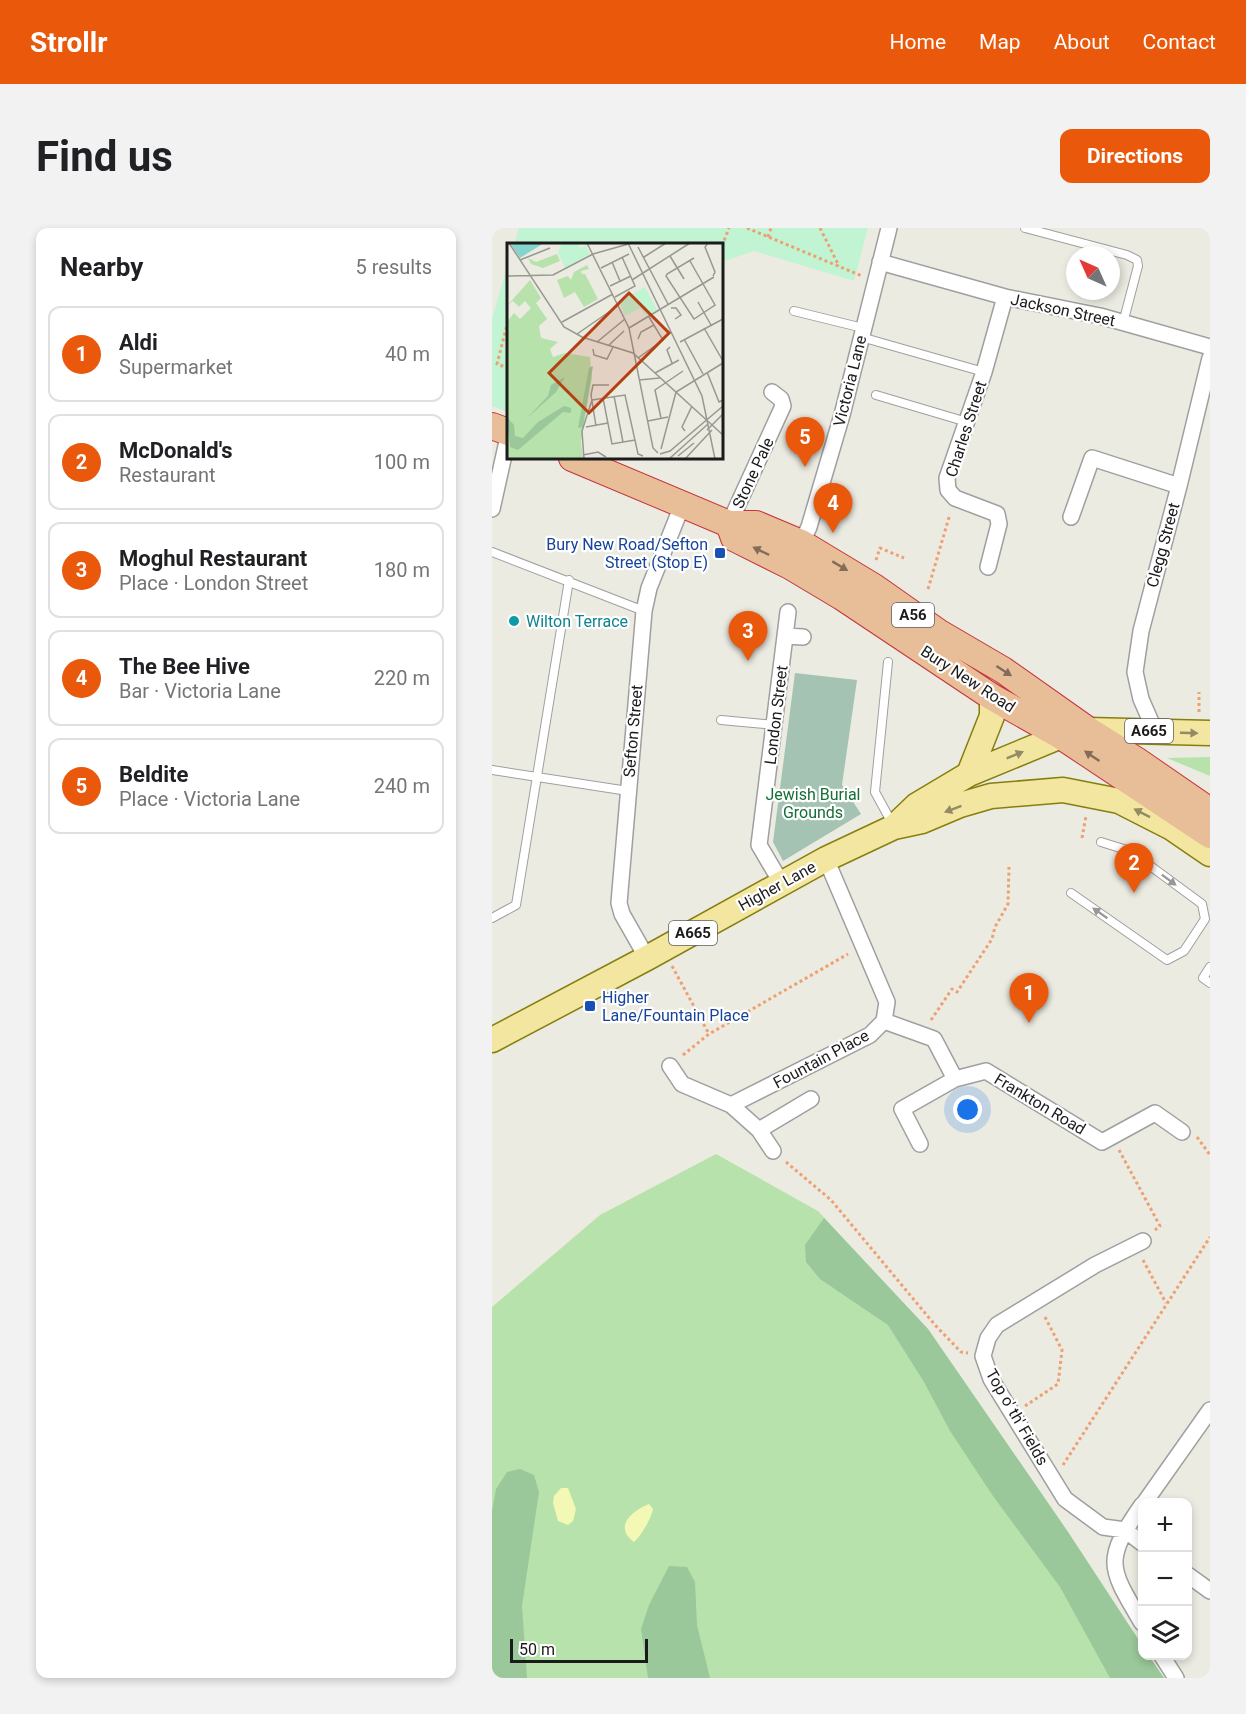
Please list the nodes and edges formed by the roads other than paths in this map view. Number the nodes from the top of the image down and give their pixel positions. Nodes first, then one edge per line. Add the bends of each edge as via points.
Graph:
1 (889, 228) edge
2 (1025, 228) edge
3 (880, 262) junction
4 (1005, 297) junction
5 (794, 311) dead end
6 (1123, 323) junction
7 (862, 332) junction
8 (1210, 347) edge
9 (1210, 358) edge
10 (984, 372) junction
11 (772, 392) dead end
12 (876, 395) dead end
13 (967, 423) junction
14 (492, 426) edge
15 (507, 432) edge
16 (507, 442) edge
17 (574, 459) edge
18 (1179, 486) junction
19 (683, 503) junction
20 (492, 509) edge
21 (1071, 517) dead end
22 (729, 524) junction
23 (801, 543) junction
24 (492, 552) edge
25 (790, 566) junction
26 (988, 567) dead end
27 (568, 580) junction
28 (644, 611) junction
29 (788, 612) dead end
30 (785, 636) junction
31 (803, 637) dead end
32 (888, 663) dead end
33 (992, 697) junction
34 (722, 720) dead end
35 (775, 724) junction
36 (1205, 724) edge
37 (1088, 730) junction
38 (1155, 731) junction
39 (1061, 735) junction
40 (492, 770) edge
41 (969, 774) junction
42 (538, 778) junction
43 (628, 791) junction
44 (1210, 811) edge
45 (894, 827) junction
46 (1210, 836) edge
47 (1101, 842) dead end
48 (1210, 854) edge
49 (826, 859) junction
50 (782, 884) junction
51 (1071, 893) dead end
52 (492, 918) edge
53 (647, 958) junction
54 (1210, 967) edge
55 (1210, 983) edge
56 (884, 1021) junction
57 (492, 1040) edge
58 (670, 1066) road end
59 (955, 1078) junction
60 (811, 1099) dead end
61 (731, 1106) junction
62 (759, 1130) junction
63 (1182, 1132) dead end
64 (920, 1144) dead end
65 (773, 1151) road end
66 (1139, 1243) road end
67 (1209, 1413) edge
68 (1148, 1498) edge
69 (1138, 1512) edge
70 (1125, 1530) junction
71 (1138, 1539) edge
72 (1192, 1578) edge
73 (1210, 1591) edge
74 (1138, 1615) edge
75 (1165, 1660) edge
76 (1176, 1678) edge

1 - 3 street, Victoria Lane
2 - 6 lane via 1137,260
3 - 4 street, Jackson Street
3 - 7 street, Victoria Lane
4 - 6 street, Jackson Street
4 - 10 street, Charles Street
5 - 7 lane
6 - 8 street, Jackson Street
7 - 10 lane
7 - 23 street, Victoria Lane via 839,426
9 - 18 street, Clegg Street
10 - 13 street, Charles Street
11 - 22 street, Stone Pale via 783,406
12 - 13 lane
13 - 26 street, Charles Street via 947,478 948,490 955,498 997,514 999,524
14 - 15 highway
16 - 20 street
17 - 19 highway, Bury New Road / A56
18 - 21 street via 1092,458
18 - 38 street, Clegg Street via 1141,631 1135,672
19 - 22 highway, Bury New Road / A56
19 - 28 street, Sefton Street via 649,588
22 - 23 highway, Bury New Road / A56 via 756,524
25 -> 22 highway, Bury New Road / A56 via 734,538
23 - 25 street, Victoria Lane
23 -> 37 highway, Bury New Road / A56 via 1003,670
24 - 27 lane
25 - 33 highway, Bury New Road / A56
27 - 28 lane
27 - 42 lane
28 - 43 street, Sefton Street
29 - 30 street, London Street
30 - 31 street
30 - 35 street, London Street
32 - 45 lane via 875,792
33 - 39 highway, Bury New Road / A56
33 - 41 main road via 992,716
34 - 35 lane
35 - 50 street, London Street via 759,845
38 -> 36 main road, A665
37 - 38 main road, A665
37 - 39 main road, A665
37 - 44 highway, Bury New Road / A56
41 -> 39 main road, Higher Lane / A665
46 -> 39 highway, Bury New Road / A56
40 - 42 lane
41 - 45 main road, Higher Lane / A665 via 917,805
42 - 43 lane
42 - 52 lane via 516,905
43 - 53 street, Sefton Street via 621,914
48 -> 45 main road via 1172,828 1119,801 1063,790 991,796
45 - 49 main road, Higher Lane / A665
47 -> 51 lane via 1130,851 1193,897 1202,904 1205,919 1184,951 1167,960
49 - 50 main road, Higher Lane / A665
49 - 56 street, Fountain Place via 887,1002
50 - 53 main road, Higher Lane / A665
53 - 57 main road, Higher Lane / A665
54 - 55 lane via 1203,978
56 - 59 street via 934,1039
56 - 61 street, Fountain Place via 870,1035
58 - 61 street via 682,1084
59 - 63 street, Frankton Road via 986,1071 1102,1142 1155,1113
59 - 64 street, Frankton Road via 902,1109
60 - 62 street
61 - 62 street
62 - 65 street
66 - 70 street, Top o' th' Fields via 1095,1265 998,1325 988,1338 983,1356 991,1378 1065,1499 1102,1527
67 - 68 street
69 - 70 street
70 - 71 street
70 - 74 street via 1114,1563 1120,1586
72 - 73 street
75 - 76 street

